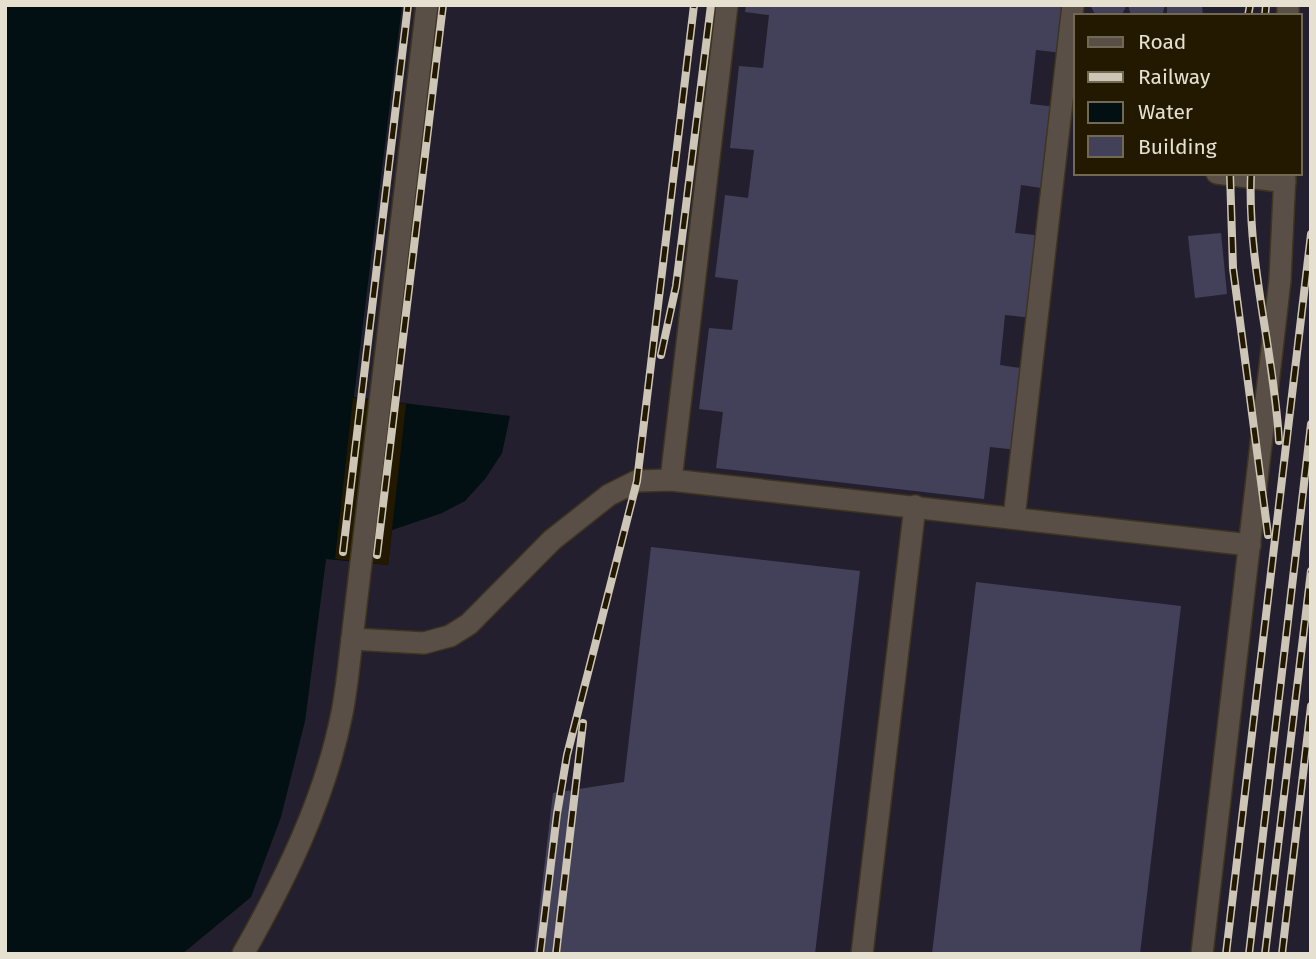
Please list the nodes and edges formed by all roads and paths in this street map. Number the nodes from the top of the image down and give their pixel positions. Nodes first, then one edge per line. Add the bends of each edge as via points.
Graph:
1 (427, 5) edge
2 (727, 5) edge
3 (1073, 5) edge
4 (1066, 153) edge
5 (1245, 175) edge
6 (1286, 178) edge
7 (671, 480) junction
8 (915, 506) junction
9 (1014, 518) junction
10 (1250, 545) junction
11 (352, 639) junction
12 (243, 954) edge
13 (862, 954) edge
14 (1202, 954) edge

1 - 11 street
2 - 7 street
3 - 4 street
4 - 9 street
5 - 6 street
6 - 10 street via 1280,280
7 - 8 street
7 - 11 street via 637,481 609,495 552,540 469,624 450,636 424,643
8 - 9 street
8 - 13 street
9 - 10 street
10 - 14 street
11 - 12 street via 342,713 326,774 305,834

